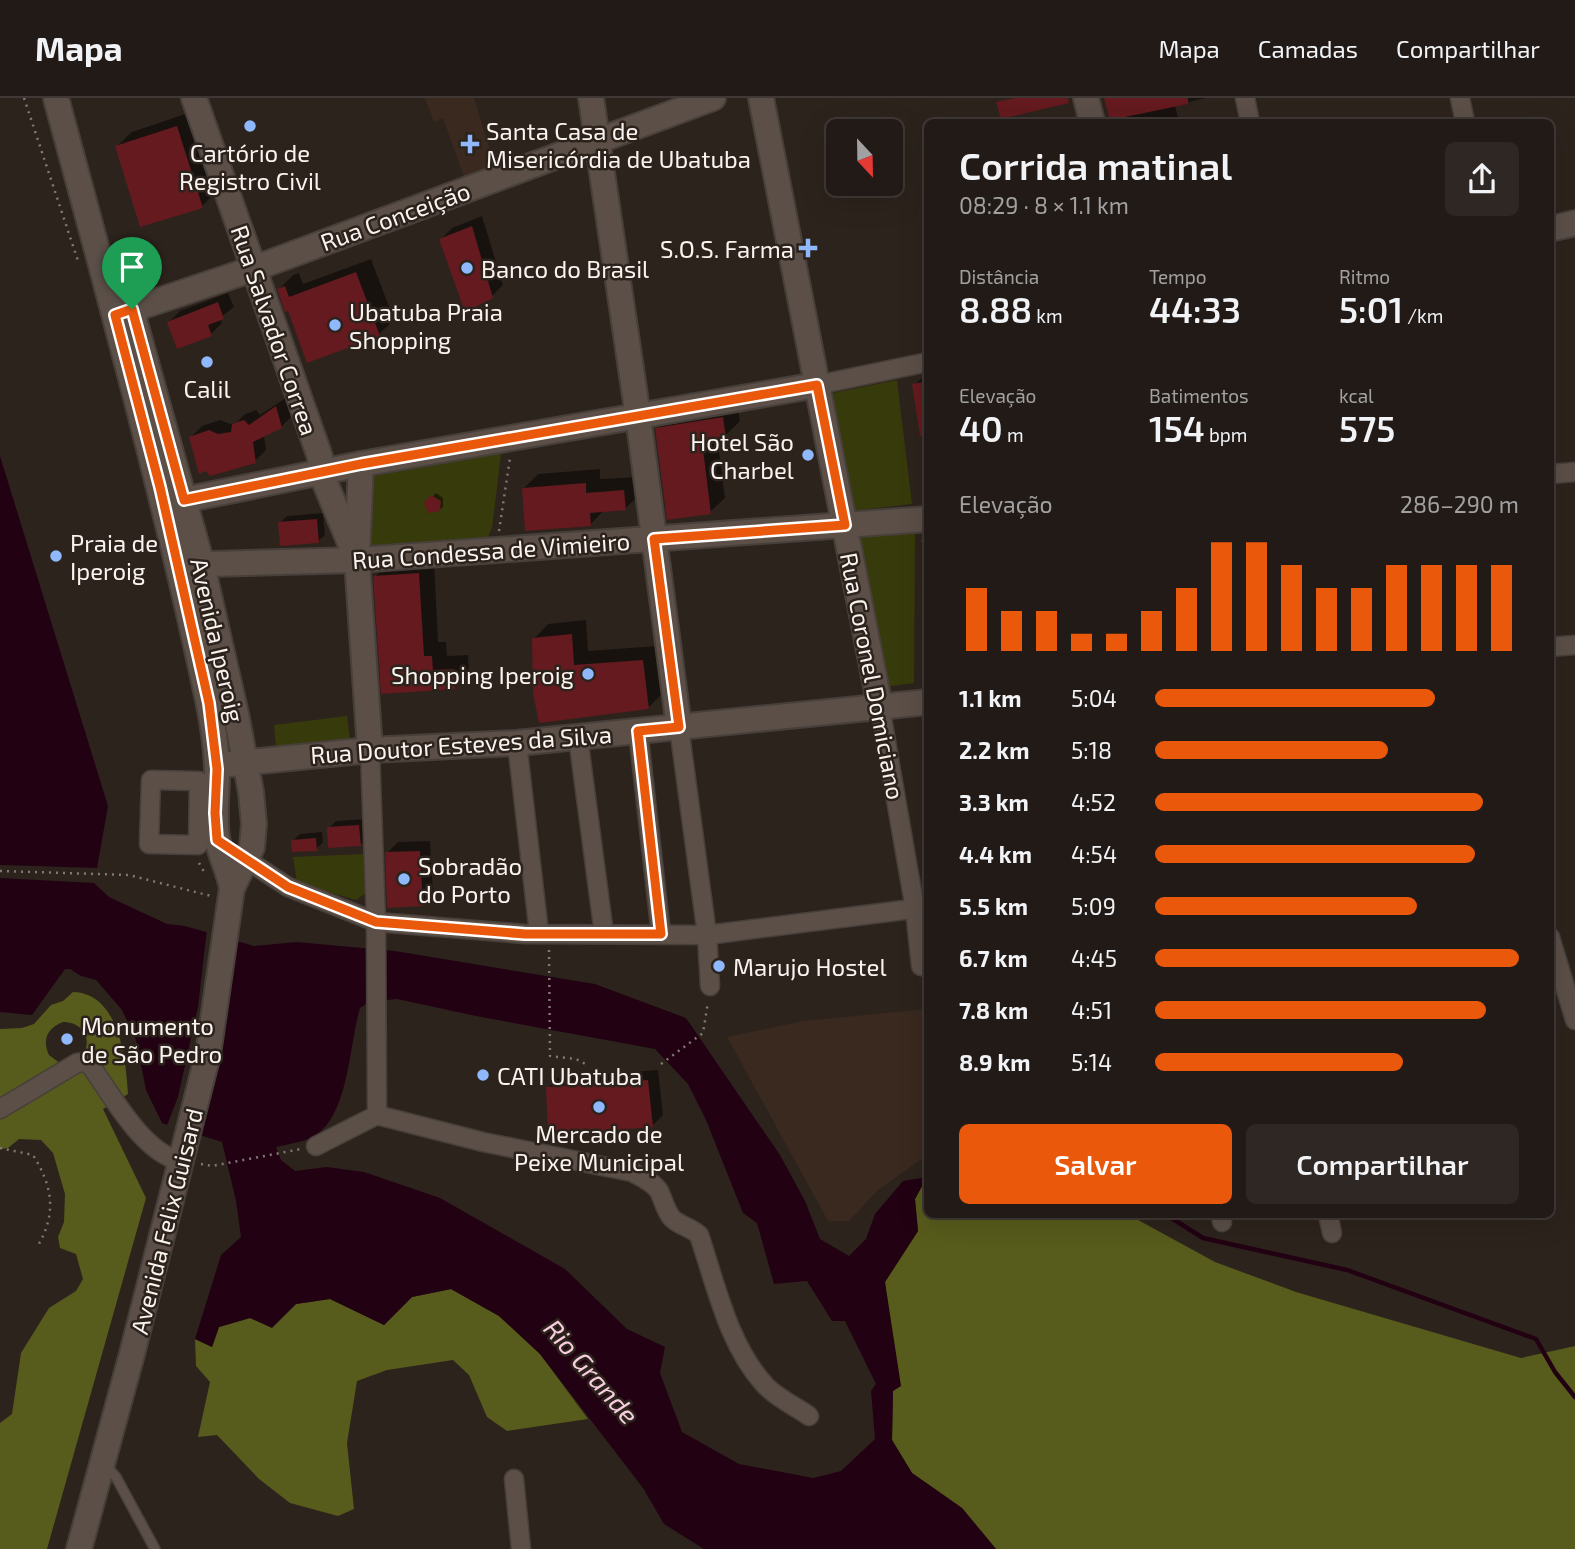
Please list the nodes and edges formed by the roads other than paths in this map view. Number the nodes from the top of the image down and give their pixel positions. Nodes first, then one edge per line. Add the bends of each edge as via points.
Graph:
1 (56, 98) edge
2 (71, 98) edge
3 (194, 98) edge
4 (591, 98) edge
5 (713, 98) edge
6 (761, 98) edge
7 (1086, 98) edge
8 (1245, 98) edge
9 (1460, 98) edge
10 (1091, 119) edge
11 (1249, 119) edge
12 (1464, 119) edge
13 (599, 140) junction
14 (1575, 223) edge
15 (1554, 228) edge
16 (253, 269) junction
17 (123, 312) junction
18 (924, 363) edge
19 (817, 385) junction
20 (638, 416) junction
21 (361, 464) junction
22 (1575, 472) edge
23 (321, 473) junction
24 (1554, 474) edge
25 (184, 500) junction
26 (924, 519) edge
27 (845, 525) junction
28 (654, 539) junction
29 (357, 560) junction
30 (191, 567) junction
31 (1575, 645) edge
32 (1554, 647) edge
33 (924, 702) edge
34 (880, 707) junction
35 (679, 727) junction
36 (638, 731) junction
37 (578, 737) junction
38 (517, 743) junction
39 (370, 750) junction
40 (245, 761) junction
41 (217, 769) junction
42 (215, 813) junction
43 (254, 824) junction
44 (217, 840) junction
45 (188, 844) joint
46 (255, 866) junction
47 (231, 899) junction
48 (921, 908) edge
49 (376, 927) junction
50 (539, 933) junction
51 (604, 934) junction
52 (661, 934) junction
53 (708, 935) junction
54 (1554, 950) edge
55 (921, 966) dead end
56 (710, 986) road end
57 (1575, 1020) edge
58 (0, 1109) edge
59 (377, 1115) junction
60 (316, 1146) road end
61 (183, 1152) junction
62 (1329, 1218) edge
63 (1332, 1233) dead end
64 (809, 1416) dead end
65 (103, 1462) junction
66 (514, 1479) dead end
67 (79, 1549) edge
68 (155, 1549) edge
69 (521, 1549) edge

1 - 17 main road, Avenida Iperoig
2 - 17 main road, Avenida Iperoig
3 - 16 main road, Rua Salvador Correa
4 - 13 main road
5 - 13 main road, Rua Conceição
6 - 19 main road, Rua Coronel Domiciano
7 - 10 main road
8 - 11 street
9 - 12 street
13 - 16 main road, Rua Conceição
13 - 20 main road
14 - 15 main road
16 - 17 main road, Rua Conceição
16 - 23 main road, Rua Salvador Correa via 320,457
17 - 25 main road, Avenida Iperoig
17 - 30 main road, Avenida Iperoig
18 - 19 street
19 - 20 main road
19 - 27 main road, Rua Coronel Domiciano
20 - 21 main road
20 - 28 main road
21 - 23 main road
21 - 29 main road, Rua Salvador Correa
22 - 24 street
23 - 25 main road
23 - 29 main road, Rua Salvador Correa
25 - 30 main road, Avenida Iperoig
26 - 27 main road, Rua Condessa de Vimieiro
27 - 28 main road, Rua Condessa de Vimieiro
27 - 34 main road, Rua Coronel Domiciano
28 - 29 main road, Rua Condessa de Vimieiro
28 - 35 main road
29 - 30 main road, Rua Condessa de Vimieiro
29 - 39 main road, Rua Salvador Correa
30 - 40 main road, Avenida Iperoig via 236,714
30 - 41 main road, Avenida Iperoig
31 - 32 street
33 - 34 main road, Rua Doutor Esteves da Silva
34 - 35 main road, Rua Doutor Esteves da Silva
34 - 48 street, Rua Coronel Domiciano
35 - 36 main road, Rua Doutor Esteves da Silva
35 - 53 street
36 - 37 main road, Rua Doutor Esteves da Silva
36 - 52 street
37 - 38 main road, Rua Doutor Esteves da Silva
37 - 51 street
38 - 39 main road, Rua Doutor Esteves da Silva
38 - 50 street
39 - 40 main road, Rua Doutor Esteves da Silva
39 - 49 street, Rua Salvador Correa
40 - 41 main road, Rua Doutor Esteves da Silva
40 - 43 main road, Avenida Iperoig
41 - 42 main road, Avenida Iperoig
42 - 43 main road via 228,830 247,830
42 - 44 main road, Avenida Iperoig
43 - 46 main road, Avenida Iperoig
44 - 46 main road
44 - 47 main road, Avenida Felix Guisard via 228,866
45 - 45 street via 198,845 199,781 151,780 149,844
46 - 47 main road, Avenida Felix Guisard
46 - 49 street via 288,887
47 - 61 main road, Avenida Felix Guisard via 208,1054
48 - 53 street
48 - 55 street, Rua Coronel Domiciano
49 - 50 street
49 - 59 street, Rua Salvador Correa
50 - 51 street
51 - 52 street
52 - 53 street
53 - 56 street
54 - 57 street
58 - 61 street via 84,1062 154,1148 170,1158
59 - 60 street
59 - 64 street via 632,1172 651,1183 674,1221 699,1235 742,1353 765,1386
61 - 65 main road, Avenida Felix Guisard
62 - 63 street
65 - 67 main road, Avenida Felix Guisard
65 - 68 lane
66 - 69 street

